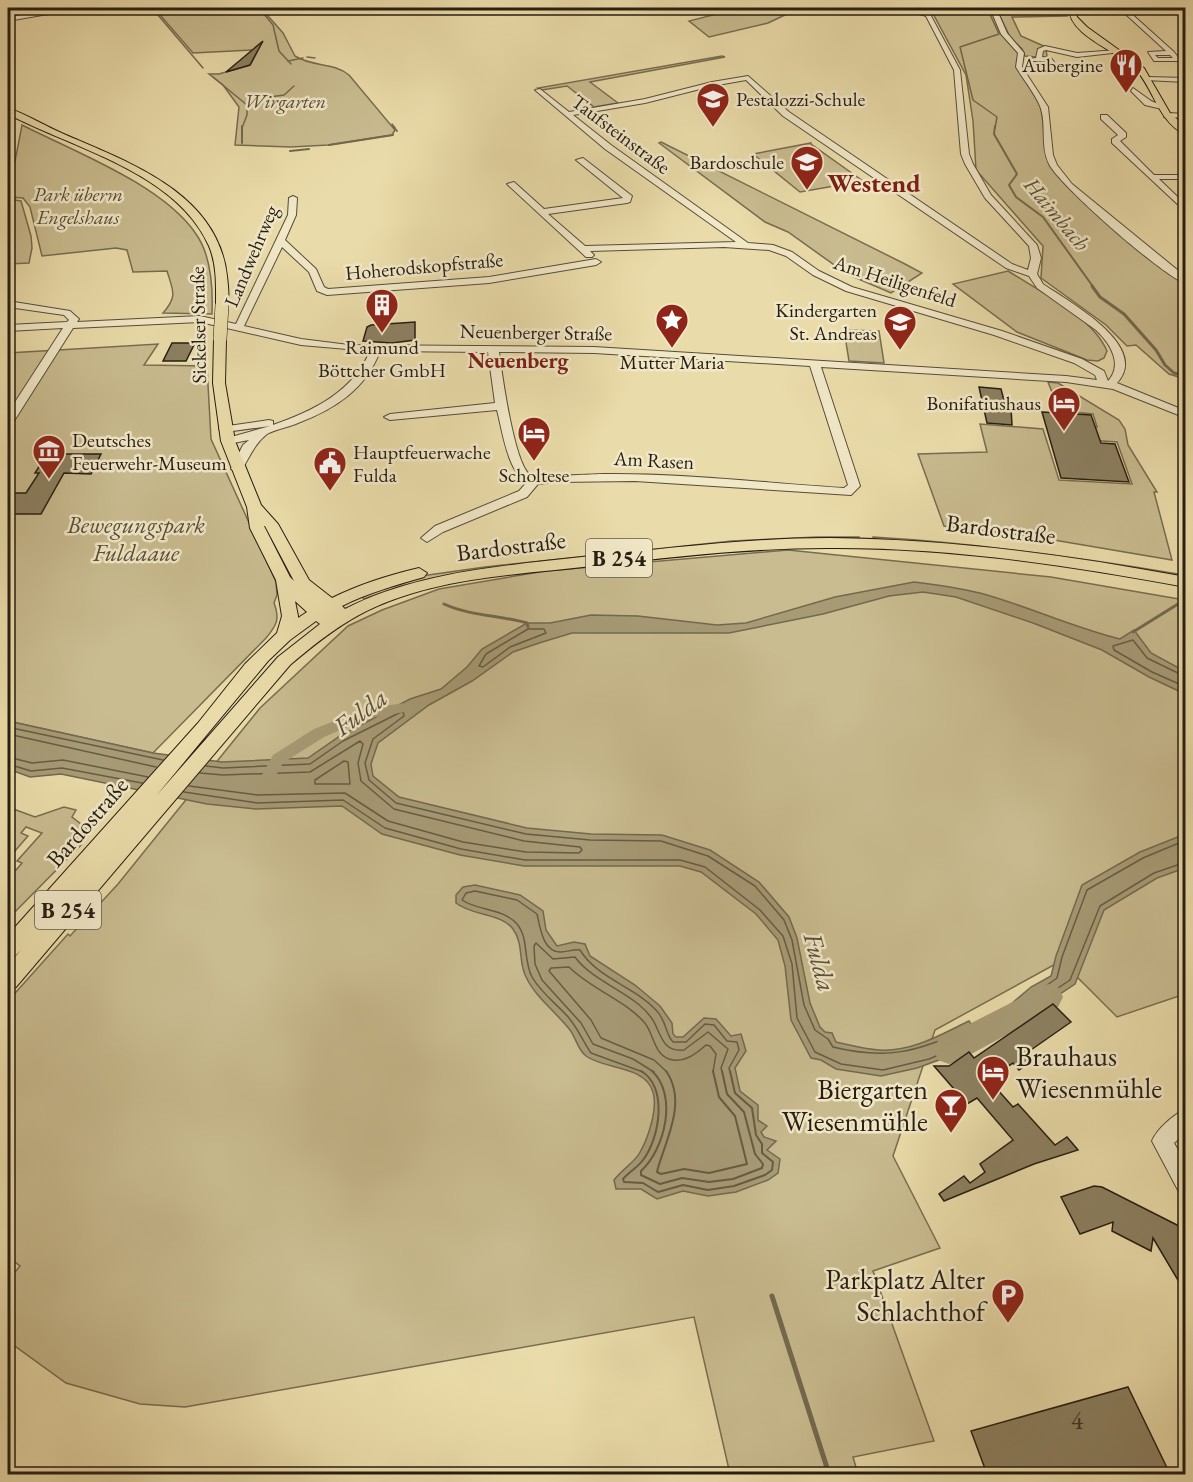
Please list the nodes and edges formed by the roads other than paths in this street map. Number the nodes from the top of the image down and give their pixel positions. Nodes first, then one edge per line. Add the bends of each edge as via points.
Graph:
1 (79, 8) edge
2 (904, 8) edge
3 (993, 8) edge
4 (1072, 8) edge
5 (1122, 8) edge
6 (923, 9) edge
7 (37, 12) edge
8 (8, 19) edge
9 (1118, 52) junction
10 (1172, 53) dead end
11 (1039, 58) junction
12 (1020, 62) junction
13 (1054, 65) dead end
14 (709, 73) dead end
15 (1148, 79) junction
16 (1185, 80) edge
17 (724, 81) junction
18 (676, 86) dead end
19 (538, 90) dead end
20 (684, 90) junction
21 (1133, 90) dead end
22 (636, 96) dead end
23 (645, 101) junction
24 (8, 111) edge
25 (1164, 111) junction
26 (567, 114) junction
27 (1185, 116) edge
28 (1104, 117) dead end
29 (1185, 132) edge
30 (580, 160) dead end
31 (1152, 177) junction
32 (1185, 177) edge
33 (510, 184) dead end
34 (293, 198) dead end
35 (1185, 210) edge
36 (541, 212) junction
37 (280, 240) junction
38 (744, 244) junction
39 (582, 249) junction
40 (1032, 274) junction
41 (1185, 281) edge
42 (8, 304) edge
43 (72, 324) junction
44 (238, 327) junction
45 (8, 328) edge
46 (376, 349) junction
47 (493, 349) junction
48 (815, 365) junction
49 (1103, 381) junction
50 (501, 406) junction
51 (1185, 416) edge
52 (390, 417) dead end
53 (298, 418) junction
54 (8, 421) edge
55 (263, 433) junction
56 (226, 435) junction
57 (237, 469) junction
58 (534, 481) junction
59 (254, 507) junction
60 (427, 538) dead end
61 (1185, 572) edge
62 (284, 580) junction
63 (1185, 582) edge
64 (330, 615) junction
65 (284, 636) junction
66 (135, 819) junction
67 (8, 949) edge
68 (8, 980) edge
69 (1185, 1119) edge
70 (1185, 1185) edge

1 - 7 street
2 - 6 street
3 - 12 street via 1004,33 1021,53
4 - 9 main road via 1073,17 1084,29
5 - 10 street
6 - 40 street via 957,70 969,164 988,196 1033,245 1036,258
7 - 8 street
9 - 11 street via 1077,55 1045,48 1040,50
9 - 15 main road
11 - 12 street
11 - 13 street via 1049,59
12 - 41 street via 1019,68 1044,107 1047,146 1059,174
14 - 17 street
15 - 16 street
15 - 25 main road
17 - 20 street
17 - 40 street via 748,78 786,114 945,224 1009,266
18 - 20 street
19 - 26 street, Taufsteinstraße
20 - 23 street
21 - 25 street
22 - 23 street
23 - 26 street
24 - 56 main road, Sickelser Straße, bridge via 162,187 186,205 204,226 214,246 221,276 219,382
25 - 27 street
25 - 29 main road
26 - 38 street, Taufsteinstraße
28 - 31 street via 1123,135 1115,141
30 - 36 street via 628,196 627,200
31 - 32 street
31 - 35 street
33 - 36 street
34 - 37 street, Landwehrweg via 292,215
36 - 39 street
37 - 39 street, Hoherodskopfstraße via 313,271 320,289 327,292 489,280 599,265
37 - 44 street, Landwehrweg
38 - 39 street, Am Heiligenfeld
38 - 49 street, Am Heiligenfeld via 780,250 849,289 998,333 1054,354
40 - 49 street via 1040,286 1109,337 1121,368
42 - 43 street via 67,312 74,317
43 - 44 street, Neuenberger Straße via 200,319
43 - 45 street, Neuenberger Straße
43 - 54 street
44 - 46 street, Neuenberger Straße via 311,343
46 - 47 street, Neuenberger Straße
46 - 53 street via 353,388
47 - 48 street, Neuenberger Straße via 599,350
47 - 50 street
48 - 49 street, Neuenberger Straße
48 - 58 street, Am Rasen via 854,486 847,492 635,477
49 - 51 street
50 - 52 street
50 - 58 street via 519,468
53 - 55 street
53 - 56 street
55 - 56 street
55 - 57 street via 249,445
56 - 57 main road, Sickelser Straße
57 - 59 main road, Sickelser Straße
58 - 60 street via 523,494 439,529
59 - 62 main road, Sickelser Straße via 257,528
59 - 64 main road, Sickelser Straße via 271,524 303,584
61 - 64 main road, Bardostraße / B 254 via 950,538 786,534 674,542 429,571 364,589
62 - 64 main road, Sickelser Straße
62 - 65 main road via 290,616
63 - 64 main road, Bardostraße / B 254 via 1006,553 915,545 788,544 685,551 473,575 392,593
64 - 65 main road, Bardostraße / B 254
64 - 66 main road, Bardostraße / B 254
65 - 66 main road, Bardostraße / B 254 via 204,727
66 - 67 main road, Bardostraße / B 254
66 - 68 main road, Bardostraße / B 254
69 - 70 street via 1162,1142

